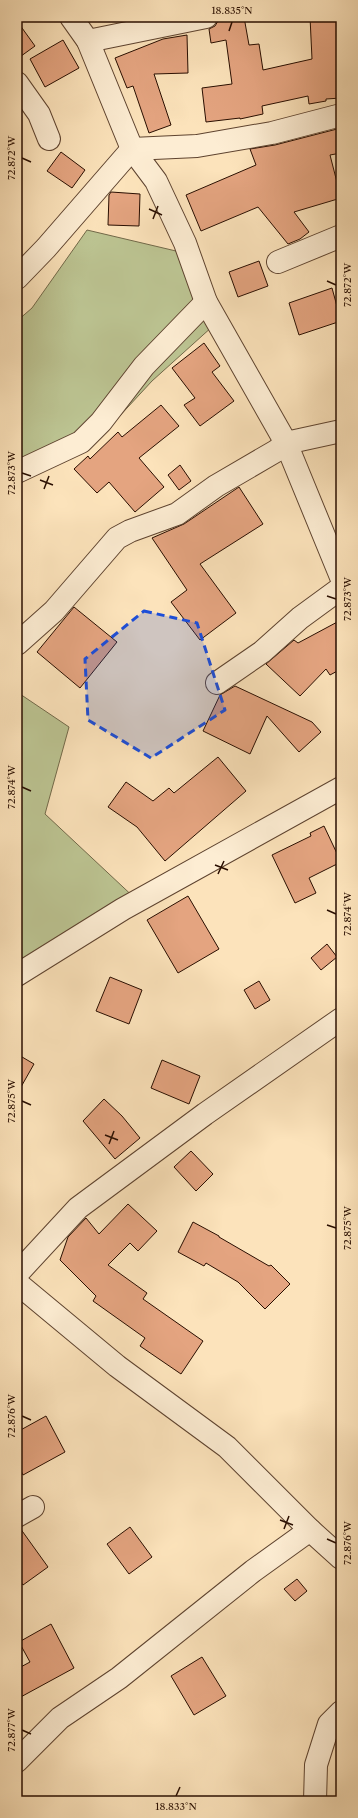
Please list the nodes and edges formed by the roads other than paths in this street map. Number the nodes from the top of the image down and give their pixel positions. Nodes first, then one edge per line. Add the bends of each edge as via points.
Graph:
1 (71, 17) edge
2 (206, 17) edge
3 (88, 41) junction
4 (17, 83) edge
5 (341, 115) edge
6 (49, 139) dead end
7 (132, 149) junction
8 (341, 236) edge
9 (278, 262) dead end
10 (17, 278) edge
11 (206, 302) junction
12 (341, 431) edge
13 (286, 443) junction
14 (17, 472) edge
15 (341, 577) edge
16 (341, 588) edge
17 (17, 644) edge
18 (217, 683) dead end
19 (341, 788) edge
20 (17, 975) edge
21 (341, 1019) edge
22 (17, 1274) edge
23 (17, 1283) edge
24 (310, 1530) junction
25 (341, 1558) edge
26 (341, 1712) edge
27 (17, 1761) edge
28 (315, 1801) edge

1 - 3 street
2 - 3 street
3 - 7 street
4 - 6 street via 38,114
5 - 7 street via 272,133 205,144
7 - 10 street
7 - 11 street via 156,181 185,243
8 - 9 street
11 - 13 street
11 - 14 street via 144,366 101,422 81,442
12 - 13 street
13 - 15 street
13 - 17 street via 216,486 177,514 117,538 54,611
16 - 18 street via 300,618 262,652
19 - 20 street via 123,909
21 - 22 street via 205,1114 78,1208
23 - 24 street via 117,1366 227,1447
24 - 25 street
24 - 27 street via 253,1571 119,1678 60,1718
26 - 28 street via 329,1724 316,1766

